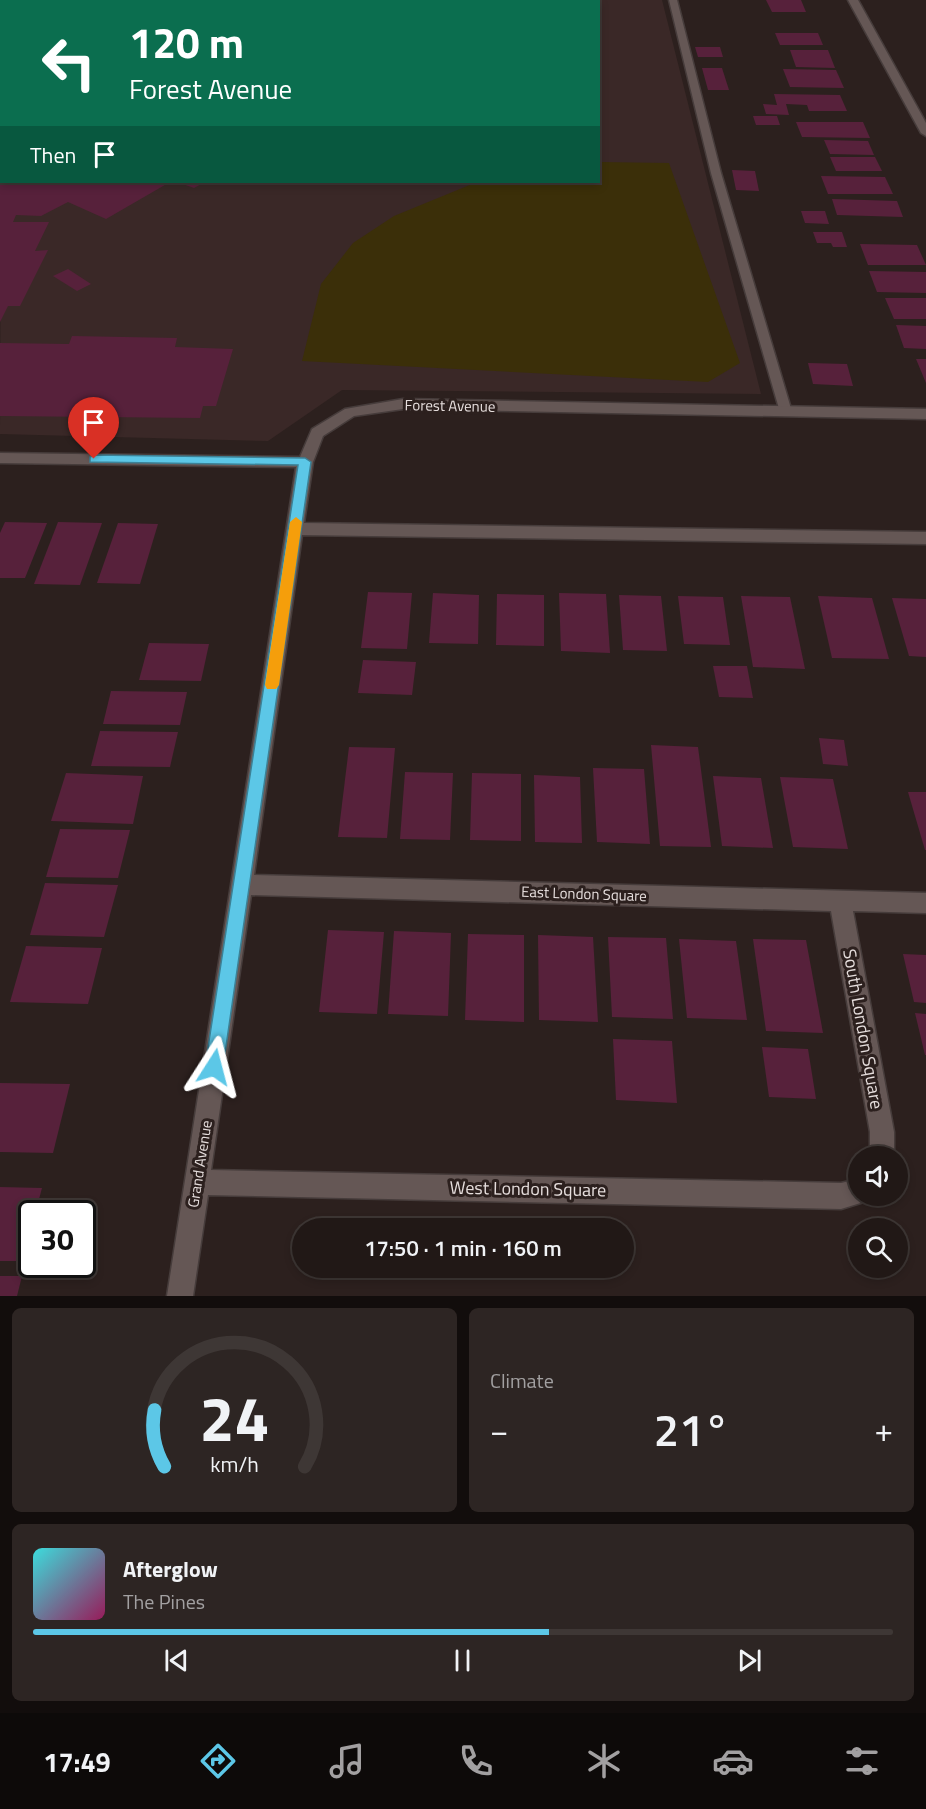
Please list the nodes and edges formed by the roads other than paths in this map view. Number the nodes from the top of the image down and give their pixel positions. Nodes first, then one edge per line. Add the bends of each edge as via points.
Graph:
1 (673, 0) edge
2 (853, 0) edge
3 (926, 133) edge
4 (786, 412) junction
5 (926, 414) edge
6 (0, 458) edge
7 (305, 462) junction
8 (295, 530) junction
9 (926, 538) edge
10 (242, 885) junction
11 (840, 901) junction
12 (926, 903) edge
13 (882, 1146) edge
14 (197, 1182) junction
15 (848, 1194) edge
16 (180, 1296) edge

1 - 4 lane via 716,173
2 - 3 street
4 - 5 street, Forest Avenue
4 - 7 street, Forest Avenue via 403,404 350,412 317,433
6 - 7 street
7 - 8 street, Grand Avenue
8 - 9 street
8 - 10 street, Grand Avenue
10 - 11 street, East London Square
10 - 14 street, Grand Avenue
11 - 12 street, East London Square
11 - 13 street, South London Square
14 - 15 street, West London Square
14 - 16 street, Grand Avenue

